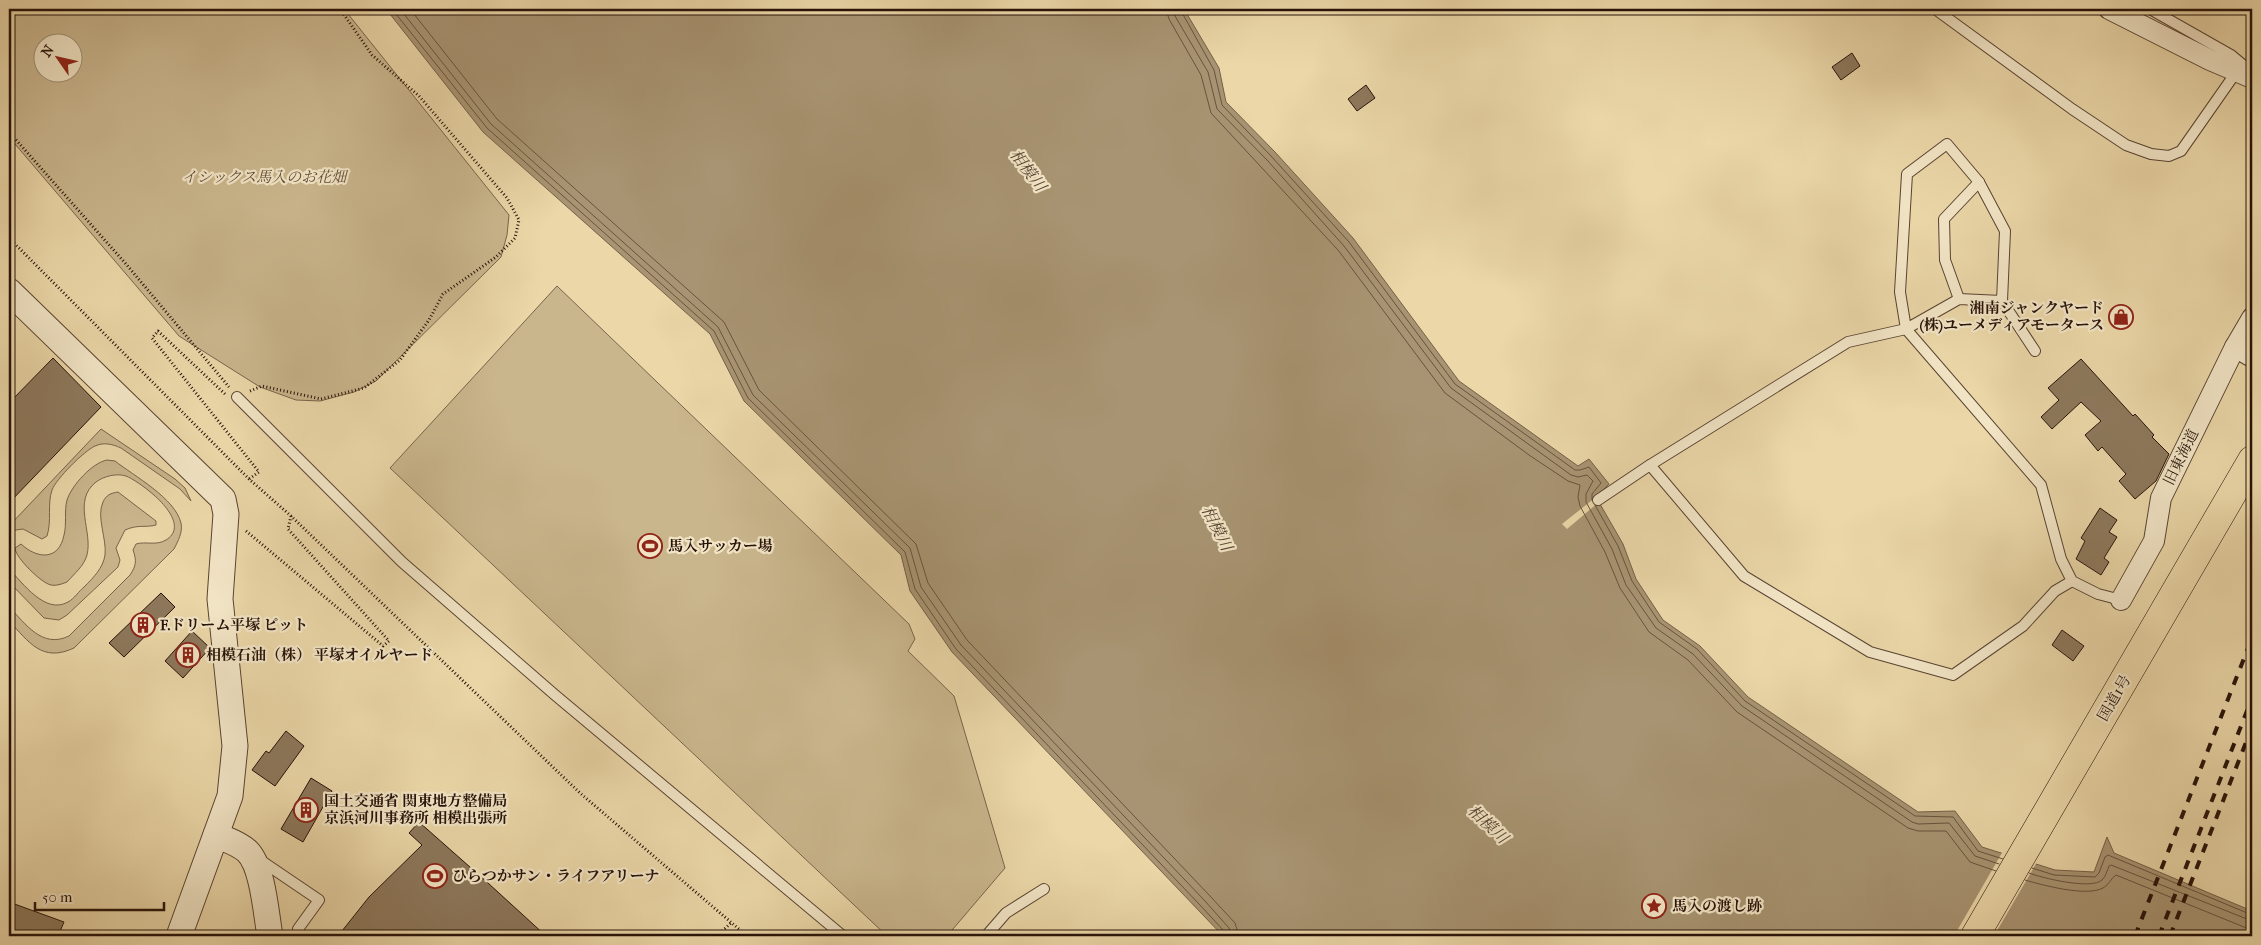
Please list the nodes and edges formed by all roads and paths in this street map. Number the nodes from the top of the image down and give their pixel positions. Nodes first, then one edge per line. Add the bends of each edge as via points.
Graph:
1 (340, 9) edge
2 (1935, 9) edge
3 (2109, 9) edge
4 (2150, 9) edge
5 (2247, 74) edge
6 (9, 132) edge
7 (1979, 182) junction
8 (9, 238) edge
9 (9, 290) edge
10 (1959, 299) junction
11 (2002, 301) junction
12 (2252, 318) edge
13 (1906, 329) junction
14 (2035, 351) dead end
15 (2244, 352) edge
16 (238, 396) junction
17 (2252, 460) edge
18 (1650, 465) junction
19 (249, 479) junction
20 (1598, 500) dead end
21 (226, 514) junction
22 (291, 516) junction
23 (2072, 581) junction
24 (2122, 600) joint
25 (216, 835) junction
26 (248, 853) junction
27 (1044, 889) dead end
28 (732, 922) junction
29 (179, 936) edge
30 (270, 936) edge
31 (301, 936) edge
32 (718, 936) edge
33 (748, 936) edge
34 (843, 936) edge
35 (986, 936) edge
36 (1976, 936) edge

1 - 16 path via 372,55 419,96 507,198 519,220 515,238 496,257 443,294 400,360 364,388 321,399 262,386
2 - 5 lane via 2072,109 2126,145 2151,154 2169,156 2181,151
3 - 5 street
4 - 5 lane via 2231,55
6 - 16 path
7 - 10 lane via 1944,219 1945,260
7 - 11 lane via 2005,231
7 - 13 lane via 1947,144 1908,174 1900,292
8 - 19 path
9 - 21 street via 223,499
10 - 11 lane
10 - 13 lane
11 - 14 lane
12 - 15 street, 旧東海道
13 - 18 lane via 1848,342
13 - 23 lane via 2041,485 2061,559
15 - 24 street, 旧東海道 via 2161,498 2154,542
16 - 19 path via 158,331 152,338 259,472
16 - 34 lane via 402,562
17 - 36 highway, 国道1号
18 - 20 lane
18 - 23 lane via 1744,576 1870,652 1953,675 2023,626 2055,591
19 - 22 path
21 - 22 path via 383,646 388,640 288,529
21 - 25 street via 220,599 235,746 230,796
22 - 28 path via 580,793
23 - 24 lane via 2098,594
25 - 26 street
25 - 29 street
26 - 30 street via 258,869
26 - 31 lane via 319,900 298,929
27 - 35 lane via 1006,913
28 - 32 path
28 - 33 path

